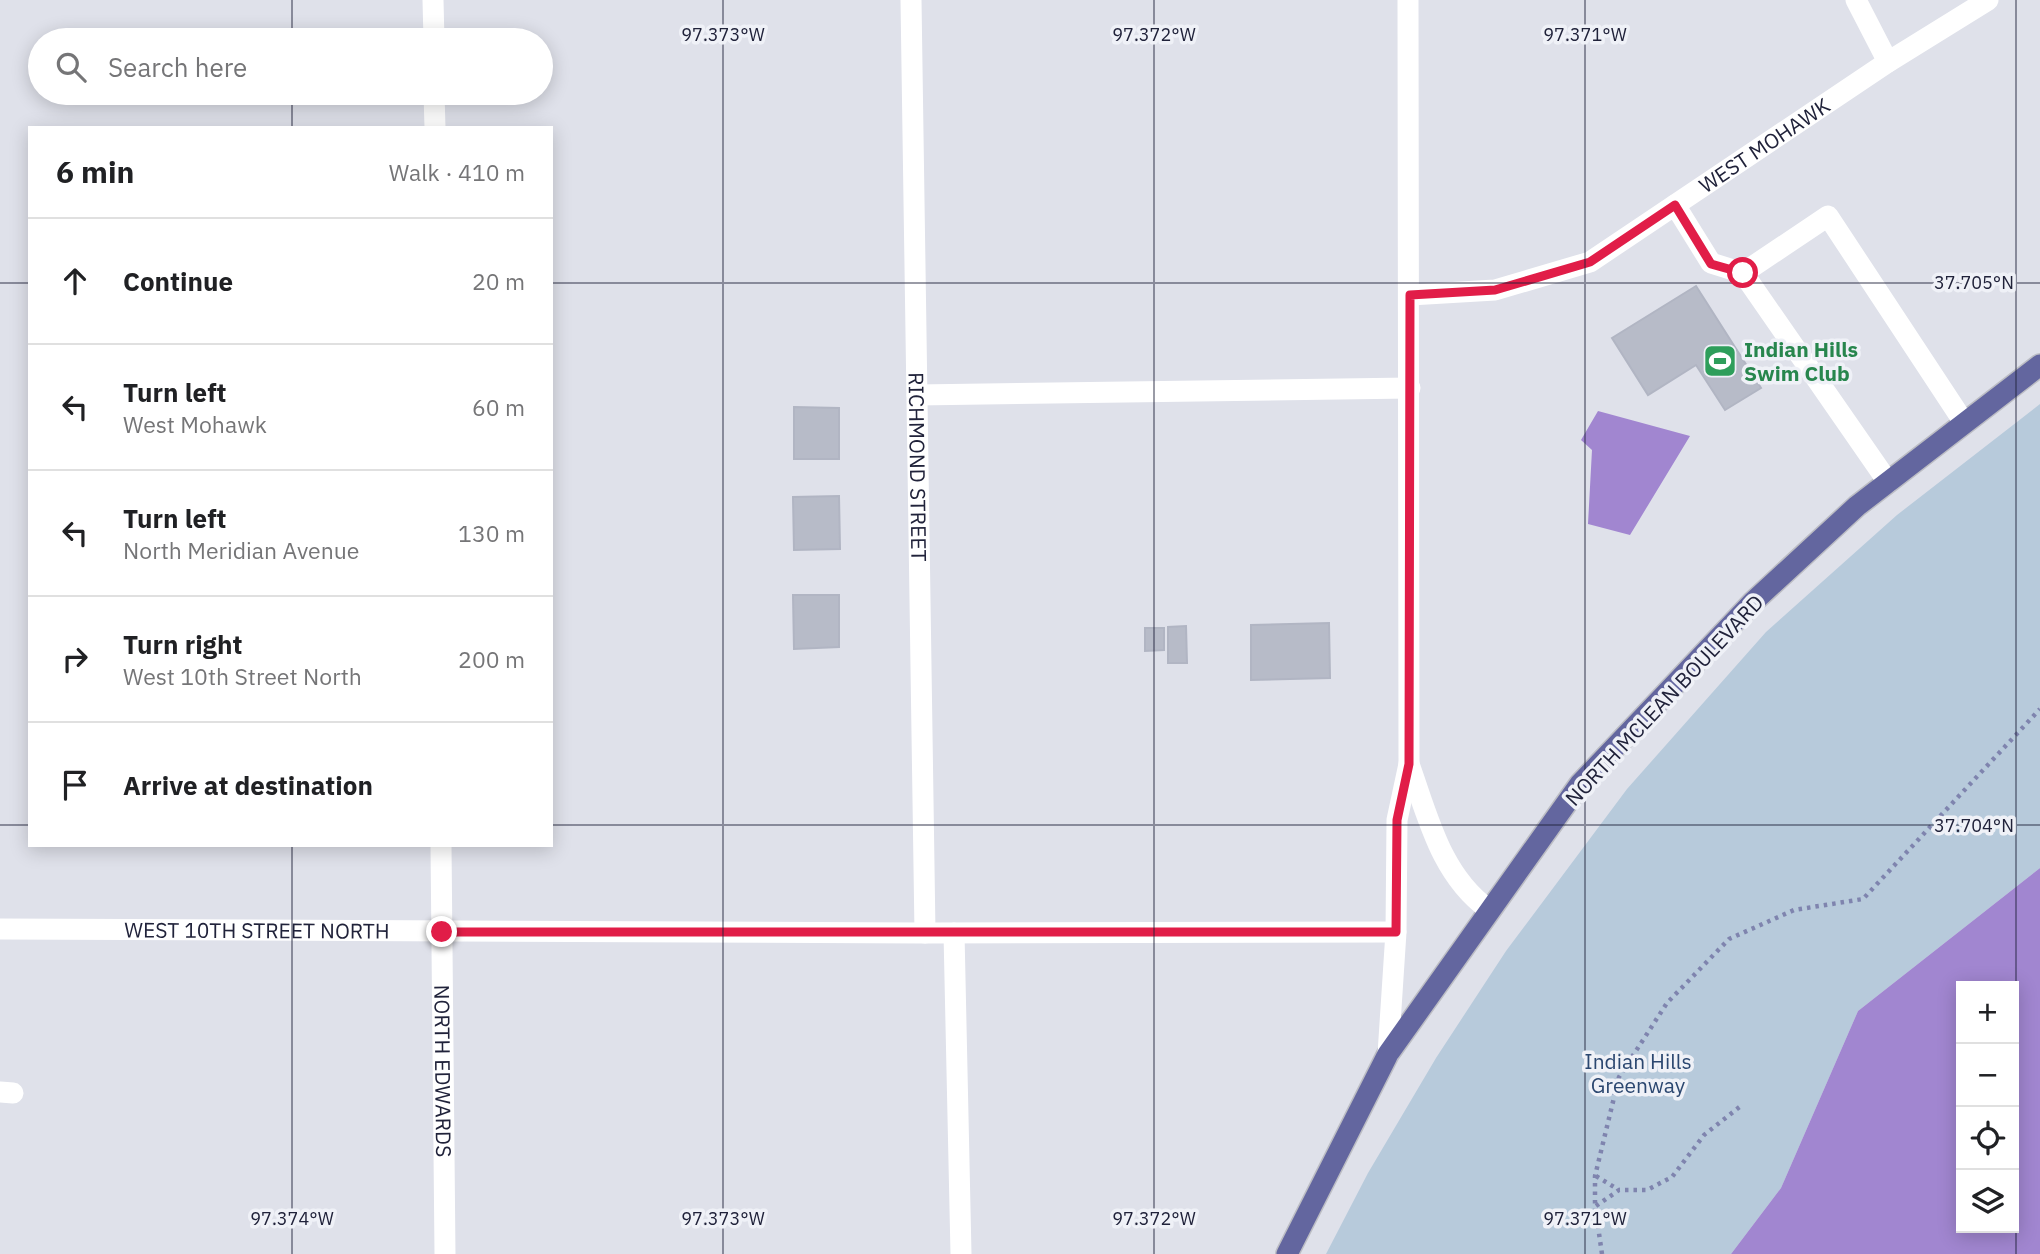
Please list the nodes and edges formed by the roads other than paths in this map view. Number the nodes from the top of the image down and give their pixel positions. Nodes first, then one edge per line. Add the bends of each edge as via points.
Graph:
1 (433, 0) edge
2 (911, 0) edge
3 (1408, 0) edge
4 (1856, 0) edge
5 (1988, 0) edge
6 (434, 28) edge
7 (1888, 62) junction
8 (434, 105) edge
9 (435, 126) edge
10 (1675, 205) junction
11 (1743, 273) junction
12 (1410, 295) junction
13 (2040, 365) edge
14 (1410, 388) junction
15 (917, 395) junction
16 (1963, 421) junction
17 (1888, 482) junction
18 (1409, 764) junction
19 (441, 847) edge
20 (1489, 909) junction
21 (0, 929) edge
22 (442, 932) junction
23 (1396, 932) junction
24 (925, 933) junction
25 (954, 933) junction
26 (1388, 1054) junction
27 (444, 1254) edge
28 (961, 1254) edge
29 (1287, 1254) edge

1 - 6 street
2 - 15 street, RICHMOND STREET
3 - 12 street
4 - 7 street
5 - 7 street, WEST MOHAWK
7 - 10 street, WEST MOHAWK
8 - 9 street
10 - 11 street via 1711,264
10 - 12 street, WEST MOHAWK via 1590,262 1495,290
11 - 16 street via 1829,216
11 - 17 street
12 - 14 street
13 - 16 main road, NORTH MCLEAN BOULEVARD
14 - 15 street
14 - 18 street
15 - 24 street, RICHMOND STREET
16 - 17 main road, NORTH MCLEAN BOULEVARD
17 - 20 main road, NORTH MCLEAN BOULEVARD via 1753,603 1580,784
18 - 20 street via 1440,851 1469,895
18 - 23 street via 1397,820
19 - 22 street, NORTH EDWARDS
20 - 26 main road, NORTH MCLEAN BOULEVARD
21 - 22 street, WEST 10TH STREET NORTH
22 - 24 street, WEST 10TH STREET NORTH
22 - 27 street, NORTH EDWARDS
23 - 25 street, WEST 10TH STREET NORTH
23 - 26 street
24 - 25 street, WEST 10TH STREET NORTH
25 - 28 street
26 - 29 main road, NORTH MCLEAN BOULEVARD

